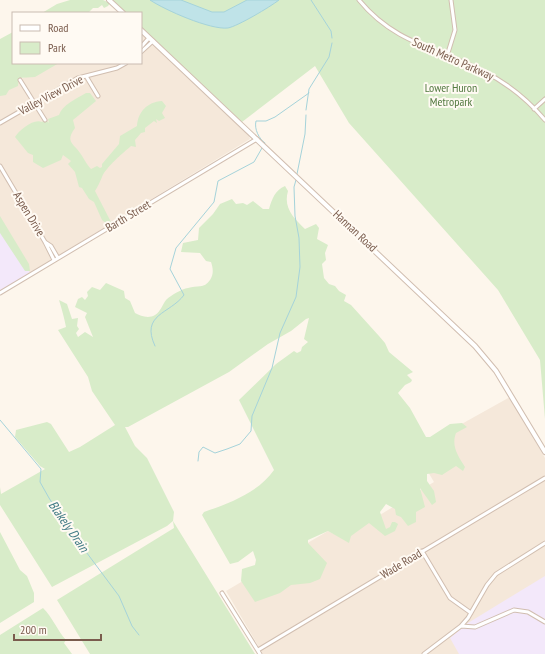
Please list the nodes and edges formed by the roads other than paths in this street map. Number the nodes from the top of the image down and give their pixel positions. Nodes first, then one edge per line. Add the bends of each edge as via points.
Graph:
1 (109, 0) edge
2 (359, 0) edge
3 (451, 0) edge
4 (122, 12) edge
5 (142, 31) edge
6 (151, 39) junction
7 (142, 46) edge
8 (142, 51) edge
9 (447, 56) junction
10 (124, 64) edge
11 (86, 76) junction
12 (20, 80) dead end
13 (98, 96) dead end
14 (545, 99) edge
15 (34, 103) junction
16 (534, 109) junction
17 (45, 120) dead end
18 (545, 120) edge
19 (0, 123) edge
20 (257, 139) junction
21 (0, 166) edge
22 (45, 242) junction
23 (58, 258) junction
24 (54, 260) junction
25 (0, 293) edge
26 (545, 452) edge
27 (545, 478) edge
28 (545, 543) edge
29 (422, 552) junction
30 (222, 594) dead end
31 (471, 613) junction
32 (545, 622) edge
33 (461, 626) junction
34 (258, 650) junction
35 (260, 654) edge
36 (424, 654) edge

1 - 4 street
2 - 9 street, South Metro Parkway via 400,35
3 - 9 street via 455,30
5 - 6 street, Hannan Road
6 - 7 street
6 - 8 street
6 - 20 street, Hannan Road
9 - 16 street, South Metro Parkway via 497,78
10 - 11 street, Valley View Drive
11 - 13 street
11 - 15 street, Valley View Drive
12 - 15 street
14 - 16 street
15 - 17 street
15 - 19 street, Valley View Drive
16 - 18 street, South Metro Parkway
20 - 23 street, Barth Street
20 - 26 street, Hannan Road via 480,351 509,391
21 - 22 street, Aspen Drive
22 - 23 street, Aspen Drive via 51,246
22 - 24 street, Aspen Drive
23 - 24 street, Barth Street
24 - 25 street, Barth Street
27 - 29 street, Wade Road
28 - 31 street via 496,574
29 - 31 street via 450,598
29 - 34 street, Wade Road
30 - 34 street
31 - 33 street
32 - 33 street via 528,612 514,610 475,627
33 - 36 street
34 - 35 street

